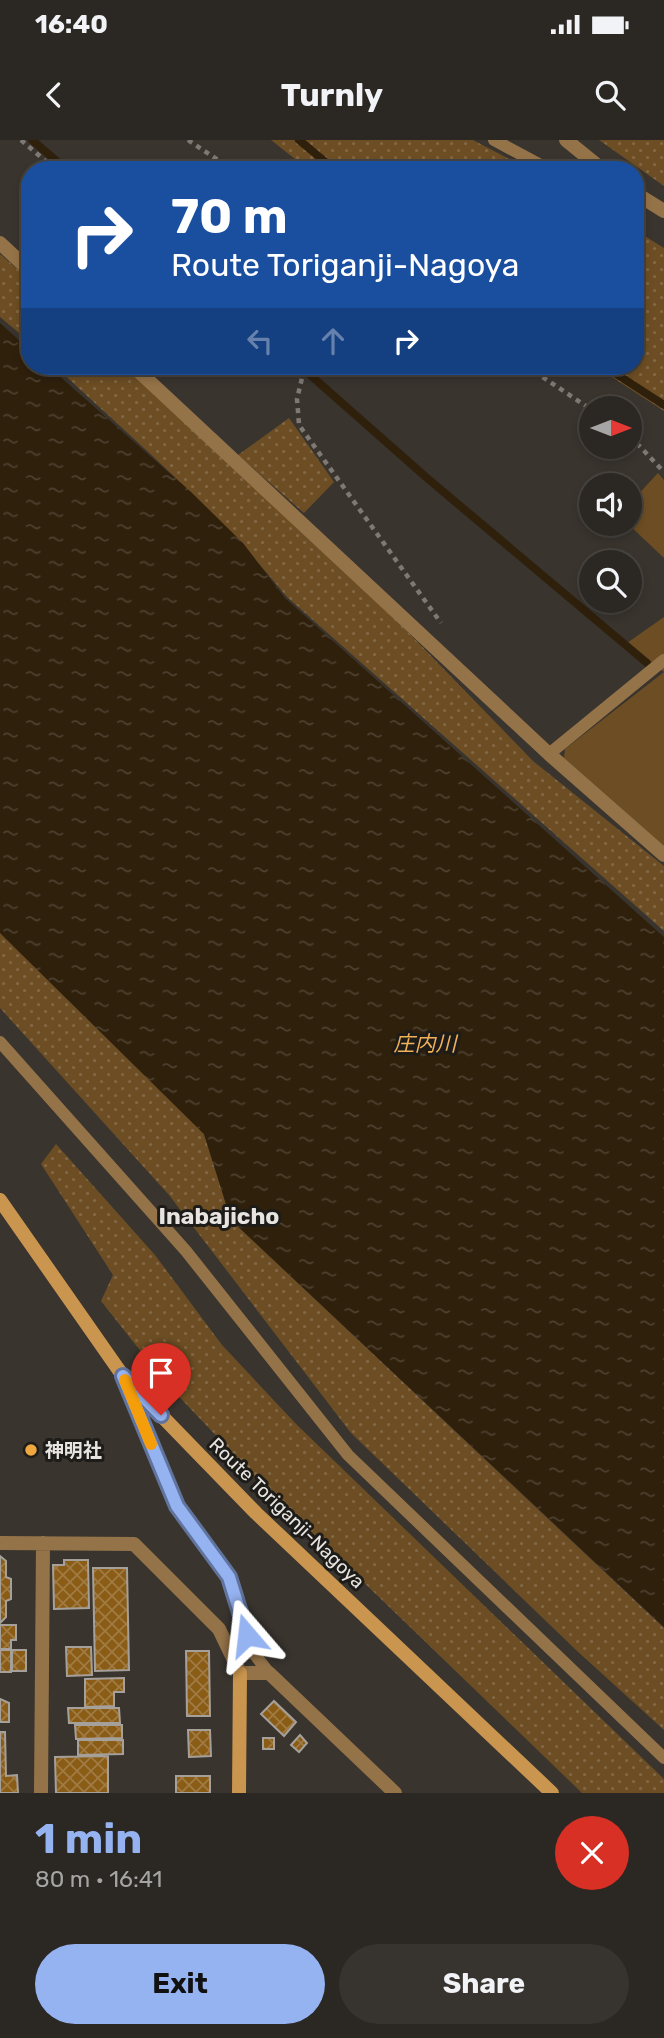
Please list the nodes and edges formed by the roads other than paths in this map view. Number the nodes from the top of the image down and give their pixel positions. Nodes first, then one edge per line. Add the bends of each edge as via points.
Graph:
1 (494, 140) edge
2 (566, 140) edge
3 (533, 161) edge
4 (592, 161) edge
5 (644, 199) edge
6 (664, 211) edge
7 (0, 243) edge
8 (21, 263) edge
9 (143, 375) edge
10 (664, 660) edge
11 (549, 754) junction
12 (664, 855) edge
13 (0, 1042) edge
14 (0, 1200) edge
15 (123, 1376) junction
16 (0, 1543) edge
17 (43, 1544) junction
18 (240, 1673) junction
19 (270, 1673) junction
20 (664, 1758) edge
21 (41, 1793) edge
22 (239, 1793) edge
23 (395, 1793) edge
24 (552, 1793) edge

1 - 3 lane
2 - 4 street
5 - 6 street
7 - 8 street
9 - 11 street
10 - 11 lane
11 - 12 street
13 - 20 lane via 187,1251 348,1455
14 - 15 main road, Route Toriganji-Nagoya
15 - 19 lane via 177,1506 229,1577 252,1651
15 - 24 main road, Route Toriganji-Nagoya via 256,1513
16 - 17 street
17 - 18 street via 134,1544 219,1629
17 - 21 street
18 - 19 street
18 - 22 main road
19 - 23 street

